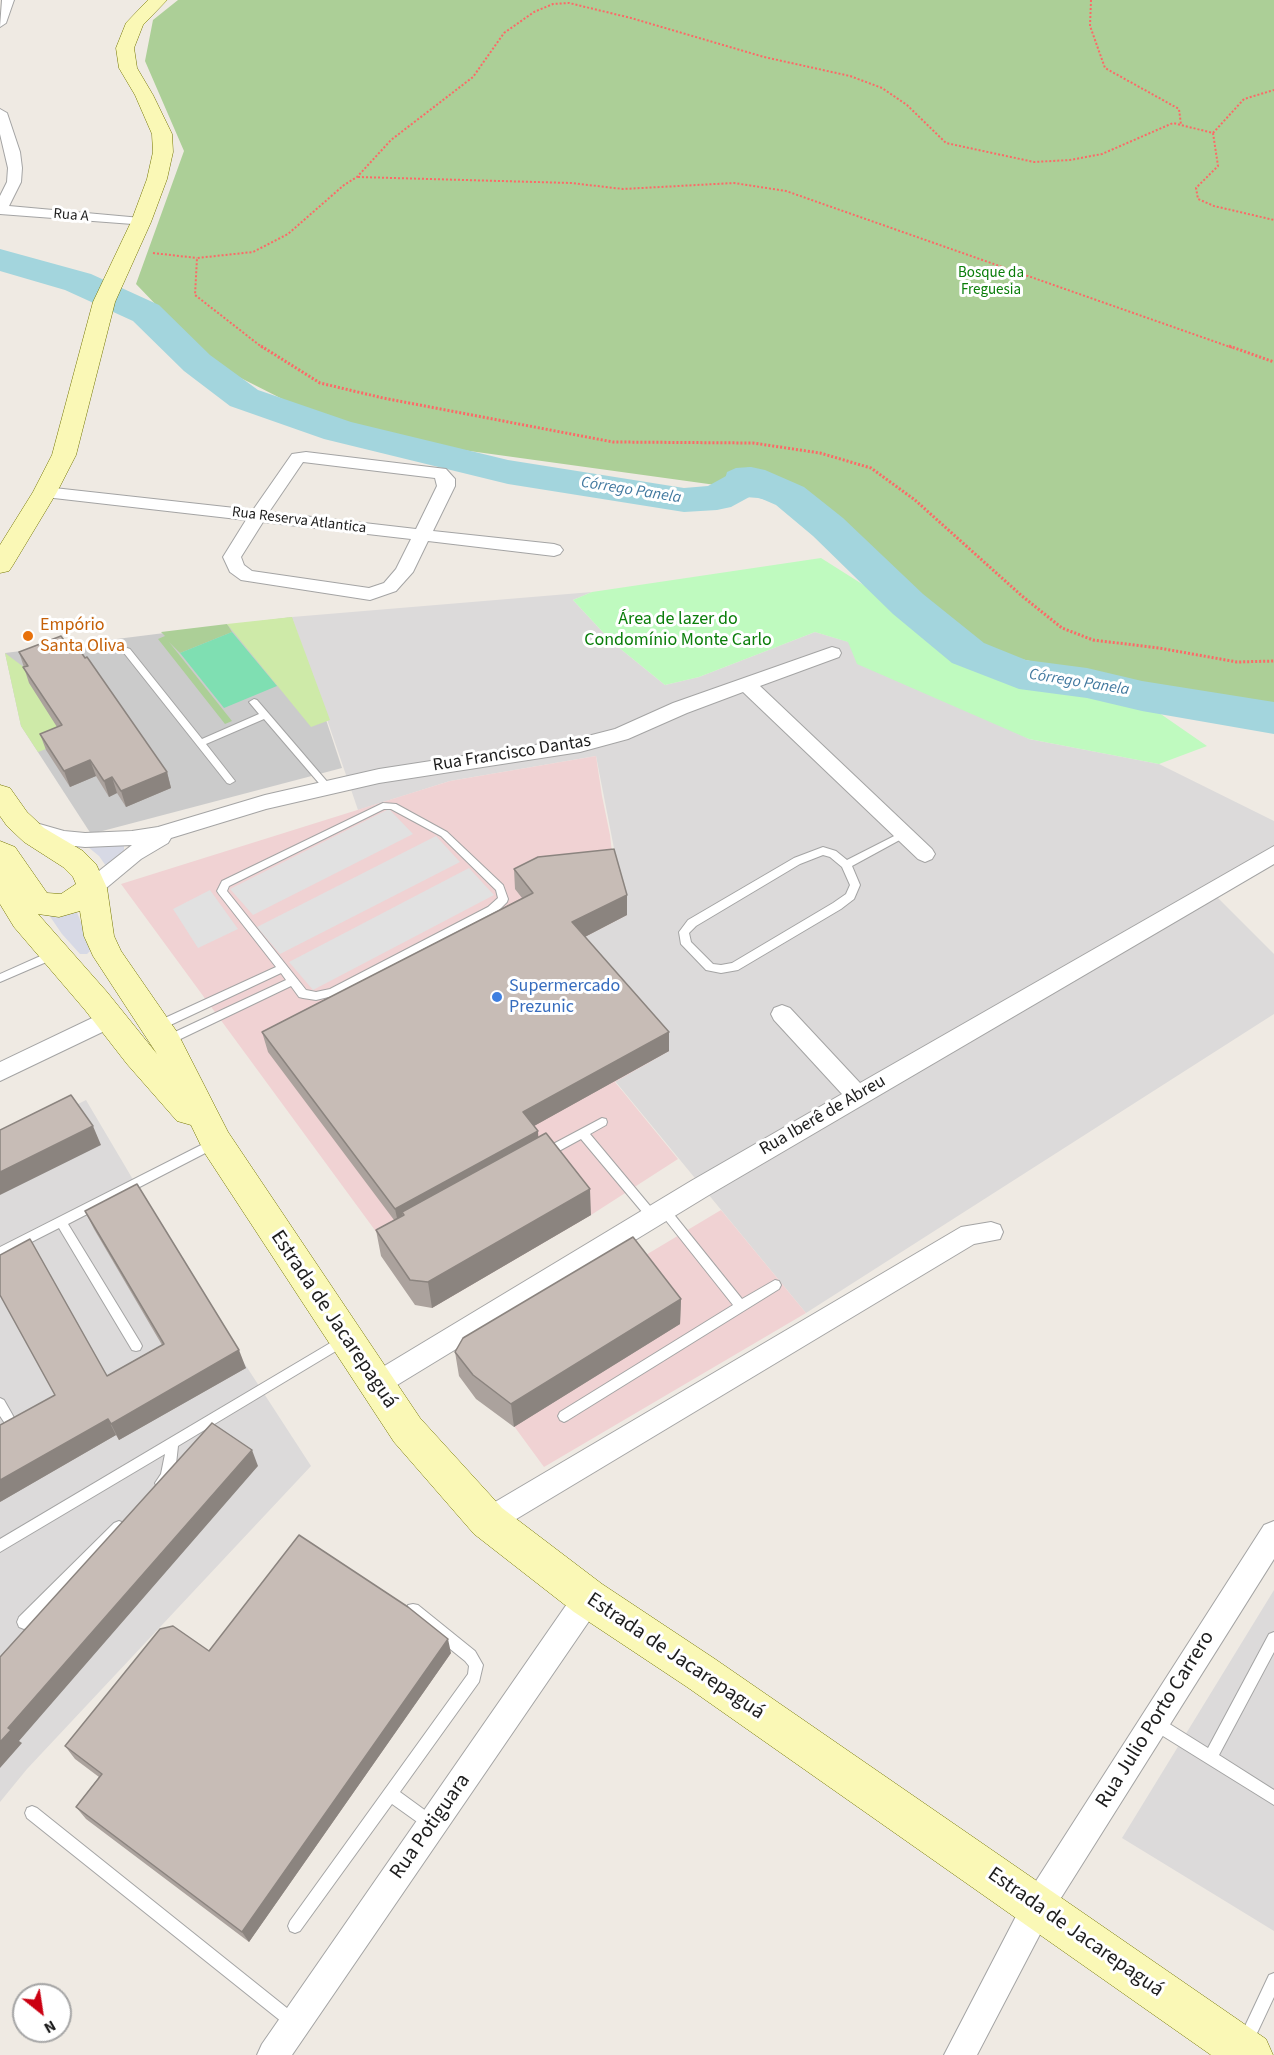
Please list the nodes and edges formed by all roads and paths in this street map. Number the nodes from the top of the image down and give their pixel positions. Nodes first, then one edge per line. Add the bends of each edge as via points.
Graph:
1 (9, 0) edge
2 (158, 0) edge
3 (1092, 0) edge
4 (0, 23) edge
5 (1274, 90) edge
6 (0, 113) edge
7 (1181, 124) junction
8 (1213, 133) junction
9 (6, 151) edge
10 (357, 177) junction
11 (0, 210) edge
12 (1274, 220) edge
13 (141, 222) junction
14 (128, 250) junction
15 (197, 258) junction
16 (1274, 362) edge
17 (45, 492) junction
18 (258, 516) junction
19 (422, 536) junction
20 (554, 550) dead end
21 (0, 565) edge
22 (128, 651) dead end
23 (832, 653) dead end
24 (1274, 661) edge
25 (746, 684) junction
26 (254, 702) dead end
27 (265, 715) junction
28 (200, 742) junction
29 (230, 781) dead end
30 (327, 787) junction
31 (0, 795) edge
32 (26, 827) junction
33 (183, 827) junction
34 (904, 834) junction
35 (0, 852) edge
36 (924, 854) dead end
37 (1274, 854) edge
38 (846, 864) junction
39 (0, 879) edge
40 (92, 888) junction
41 (54, 954) junction
42 (283, 968) junction
43 (0, 978) edge
44 (292, 981) junction
45 (782, 1014) dead end
46 (109, 1019) junction
47 (161, 1034) junction
48 (0, 1072) edge
49 (858, 1096) junction
50 (602, 1122) dead end
51 (582, 1133) junction
52 (216, 1142) junction
53 (532, 1161) edge
54 (658, 1213) junction
55 (61, 1222) junction
56 (991, 1232) dead end
57 (0, 1253) edge
58 (775, 1285) dead end
59 (741, 1306) junction
60 (345, 1340) junction
61 (136, 1346) dead end
62 (375, 1385) junction
63 (0, 1404) edge
64 (564, 1416) dead end
65 (8, 1418) edge
66 (172, 1444) junction
67 (155, 1490) edge
68 (130, 1515) edge
69 (488, 1521) junction
70 (1274, 1534) edge
71 (0, 1546) edge
72 (588, 1598) junction
73 (413, 1610) edge
74 (24, 1622) dead end
75 (1274, 1639) edge
76 (1270, 1654) edge
77 (1155, 1723) junction
78 (1210, 1758) junction
79 (390, 1794) junction
80 (1274, 1798) edge
81 (32, 1813) dead end
82 (432, 1824) junction
83 (1038, 1906) junction
84 (295, 1926) dead end
85 (1274, 1980) edge
86 (295, 2023) junction
87 (1246, 2052) edge
88 (273, 2055) edge
89 (960, 2055) edge

1 - 4 street
2 - 13 main road via 135,23 125,48 128,68 162,134 163,152
3 - 7 path via 1090,26 1105,68 1179,109
5 - 8 path via 1244,99
6 - 9 street
7 - 8 path
7 - 10 path via 1173,123 1102,154 1034,162 946,143 907,105 882,88 850,76 764,57 569,3 534,12 504,33 473,77 391,140
8 - 12 path via 1218,166 1196,188 1198,200
9 - 11 street via 14,182
10 - 15 path via 288,234 271,243 253,252
10 - 16 path via 571,183 623,189 734,183 786,191
11 - 13 street, Rua A
13 - 14 main road
14 - 15 path
14 - 17 main road via 108,292 64,455
15 - 24 path via 195,295 271,354 320,383 614,441 753,443 820,453 871,468 915,500 1062,628 1093,640 1237,662
17 - 18 street, Rua Reserva Atlantica
17 - 21 main road
18 - 19 street, Rua Reserva Atlantica
18 - 19 street via 232,557 236,568 247,576 370,594 390,587 404,572
18 - 19 street via 298,458 440,473 446,486
19 - 20 street, Rua Reserva Atlantica
22 - 28 lane
23 - 25 street, Rua Francisco Dantas
25 - 30 street, Rua Francisco Dantas via 598,741
25 - 34 street
26 - 27 lane
27 - 28 lane
27 - 30 lane
28 - 29 lane
30 - 33 street, Rua Francisco Dantas
31 - 32 main road, Estrada de Jacarepaguá
32 - 33 street, Rua Francisco Dantas via 64,838 106,840
32 - 40 main road, Estrada de Jacarepaguá via 78,864
33 - 40 street, Rua Francisco Dantas via 134,854
34 - 36 street
34 - 38 lane
35 - 40 main road via 38,903 69,904
37 - 49 street, Rua Iberê de Abreu
38 - 38 lane via 855,885 850,896 734,967 710,966 686,944 684,932 692,923 797,861 823,851
39 - 41 main road, Estrada de Jacarepaguá via 25,919
40 - 47 main road, Estrada de Jacarepaguá via 99,936 108,956
41 - 43 lane
41 - 46 main road, Estrada de Jacarepaguá
42 - 44 lane
42 - 44 lane via 222,891 225,884 383,806 393,806 444,834 500,888 503,899 492,910 333,992 303,994
42 - 47 lane
44 - 47 lane
45 - 49 street
46 - 48 street
46 - 52 main road, Estrada de Jacarepaguá
47 - 52 main road, Estrada de Jacarepaguá
49 - 54 street, Rua Iberê de Abreu
50 - 51 lane
51 - 53 lane
51 - 54 lane
52 - 55 lane
52 - 60 main road, Estrada de Jacarepaguá
54 - 59 lane
54 - 62 street, Rua Iberê de Abreu
55 - 57 lane
55 - 61 lane
56 - 69 street via 970,1234
58 - 59 lane
59 - 64 lane
60 - 62 main road, Estrada de Jacarepaguá
60 - 66 lane
62 - 69 main road, Estrada de Jacarepaguá via 407,1430
63 - 65 lane
66 - 67 lane via 166,1477
66 - 71 lane
68 - 74 lane
69 - 72 main road, Estrada de Jacarepaguá
70 - 77 street, Rua Julio Porto Carrero
72 - 82 street, Rua Potiguara
72 - 83 main road, Estrada de Jacarepaguá
73 - 79 lane via 476,1665 474,1677
75 - 76 lane
76 - 78 lane
77 - 78 lane
77 - 83 street, Rua Julio Porto Carrero
78 - 80 lane
79 - 82 lane
79 - 84 lane
81 - 86 lane
82 - 86 street, Rua Potiguara
83 - 87 main road, Estrada de Jacarepaguá
83 - 89 street, Rua Julio Porto Carrero
85 - 87 lane
86 - 88 street, Rua Potiguara

